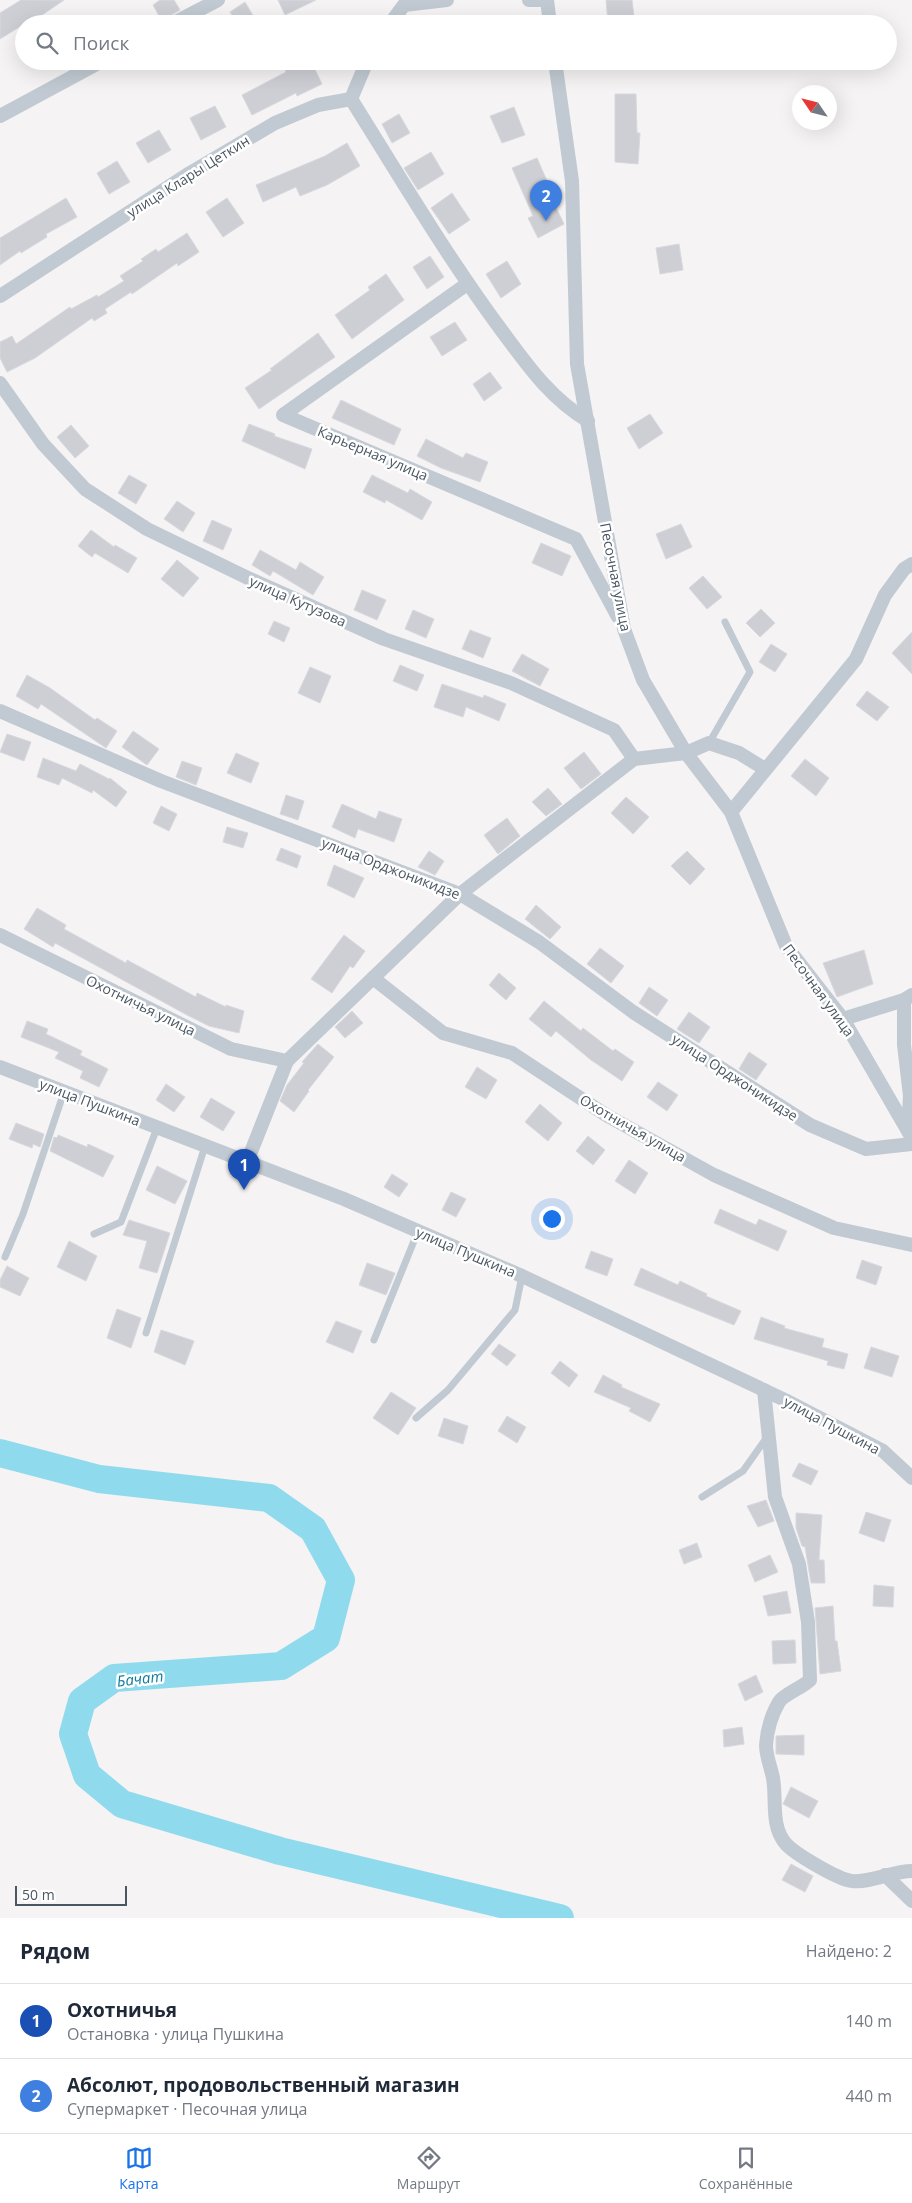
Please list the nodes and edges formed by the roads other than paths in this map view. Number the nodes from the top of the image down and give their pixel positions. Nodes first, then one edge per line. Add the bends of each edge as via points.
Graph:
1 (218, 0) edge
2 (447, 0) edge
3 (530, 0) edge
4 (547, 0) edge
5 (399, 2) edge
6 (189, 15) edge
7 (394, 15) edge
8 (549, 15) edge
9 (85, 70) edge
10 (363, 70) edge
11 (557, 70) edge
12 (351, 99) junction
13 (0, 116) edge
14 (467, 284) junction
15 (0, 296) edge
16 (0, 383) edge
17 (588, 421) junction
18 (912, 564) edge
19 (725, 622) dead end
20 (624, 629) junction
21 (0, 711) edge
22 (709, 744) junction
23 (686, 753) junction
24 (634, 759) junction
25 (765, 769) junction
26 (731, 812) junction
27 (460, 894) junction
28 (0, 935) edge
29 (373, 978) junction
30 (908, 997) edge
31 (843, 1019) junction
32 (287, 1061) junction
33 (0, 1067) edge
34 (64, 1092) junction
35 (157, 1128) junction
36 (911, 1138) edge
37 (205, 1146) junction
38 (248, 1162) junction
39 (418, 1231) junction
40 (94, 1234) dead end
41 (912, 1245) edge
42 (5, 1257) dead end
43 (522, 1276) junction
44 (146, 1333) dead end
45 (374, 1340) dead end
46 (764, 1390) junction
47 (416, 1418) dead end
48 (769, 1435) junction
49 (912, 1478) edge
50 (702, 1497) dead end
51 (912, 1871) edge
52 (885, 1875) junction
53 (912, 1901) edge

1 - 6 street
2 - 5 street
3 - 4 street
4 - 8 street
5 - 7 street
9 - 13 street
10 - 12 street
11 - 17 street, Песочная улица via 572,181 577,364
12 - 14 street
12 - 15 street, улица Клары Цеткин via 318,105 275,123 190,173
14 - 17 street via 542,383 567,408
14 - 20 street, Карьерная улица via 283,415 576,539
16 - 24 street, улица Кутузова via 43,444 85,489 147,529 384,639 511,683 614,730
17 - 20 street, Песочная улица
18 - 25 street via 904,569 885,595 856,659
19 - 22 lane via 750,672
20 - 23 street, Песочная улица via 642,680
21 - 27 street, улица Орджоникидзе via 161,781
22 - 23 street
22 - 25 street via 739,753
23 - 24 street
23 - 26 street, Песочная улица
24 - 27 street
25 - 26 street
26 - 31 street, Песочная улица via 786,946
27 - 29 street
27 - 36 street, улица Орджоникидзе via 539,942 633,1012 810,1125 866,1149
28 - 32 street, Охотничья улица via 231,1049
29 - 32 street
29 - 41 street, Охотничья улица via 443,1033 512,1053 606,1115 714,1175 834,1228
30 - 31 street
30 - 36 street via 904,1045
31 - 36 street, Песочная улица
32 - 38 street
33 - 34 street, улица Пушкина
34 - 35 street, улица Пушкина
34 - 42 lane
35 - 37 street, улица Пушкина
35 - 40 lane via 121,1222
37 - 38 street, улица Пушкина
37 - 44 lane
38 - 39 street, улица Пушкина
39 - 43 street, улица Пушкина
39 - 45 lane
43 - 46 street, улица Пушкина
43 - 47 lane via 515,1310 448,1390
46 - 48 street
46 - 49 street, улица Пушкина via 883,1451
48 - 50 lane via 743,1471
48 - 52 street via 775,1497 799,1564 811,1667 810,1680 780,1700 770,1724 766,1747 774,1781 774,1809 786,1844 805,1858 832,1874 852,1881
51 - 52 street
52 - 53 street

